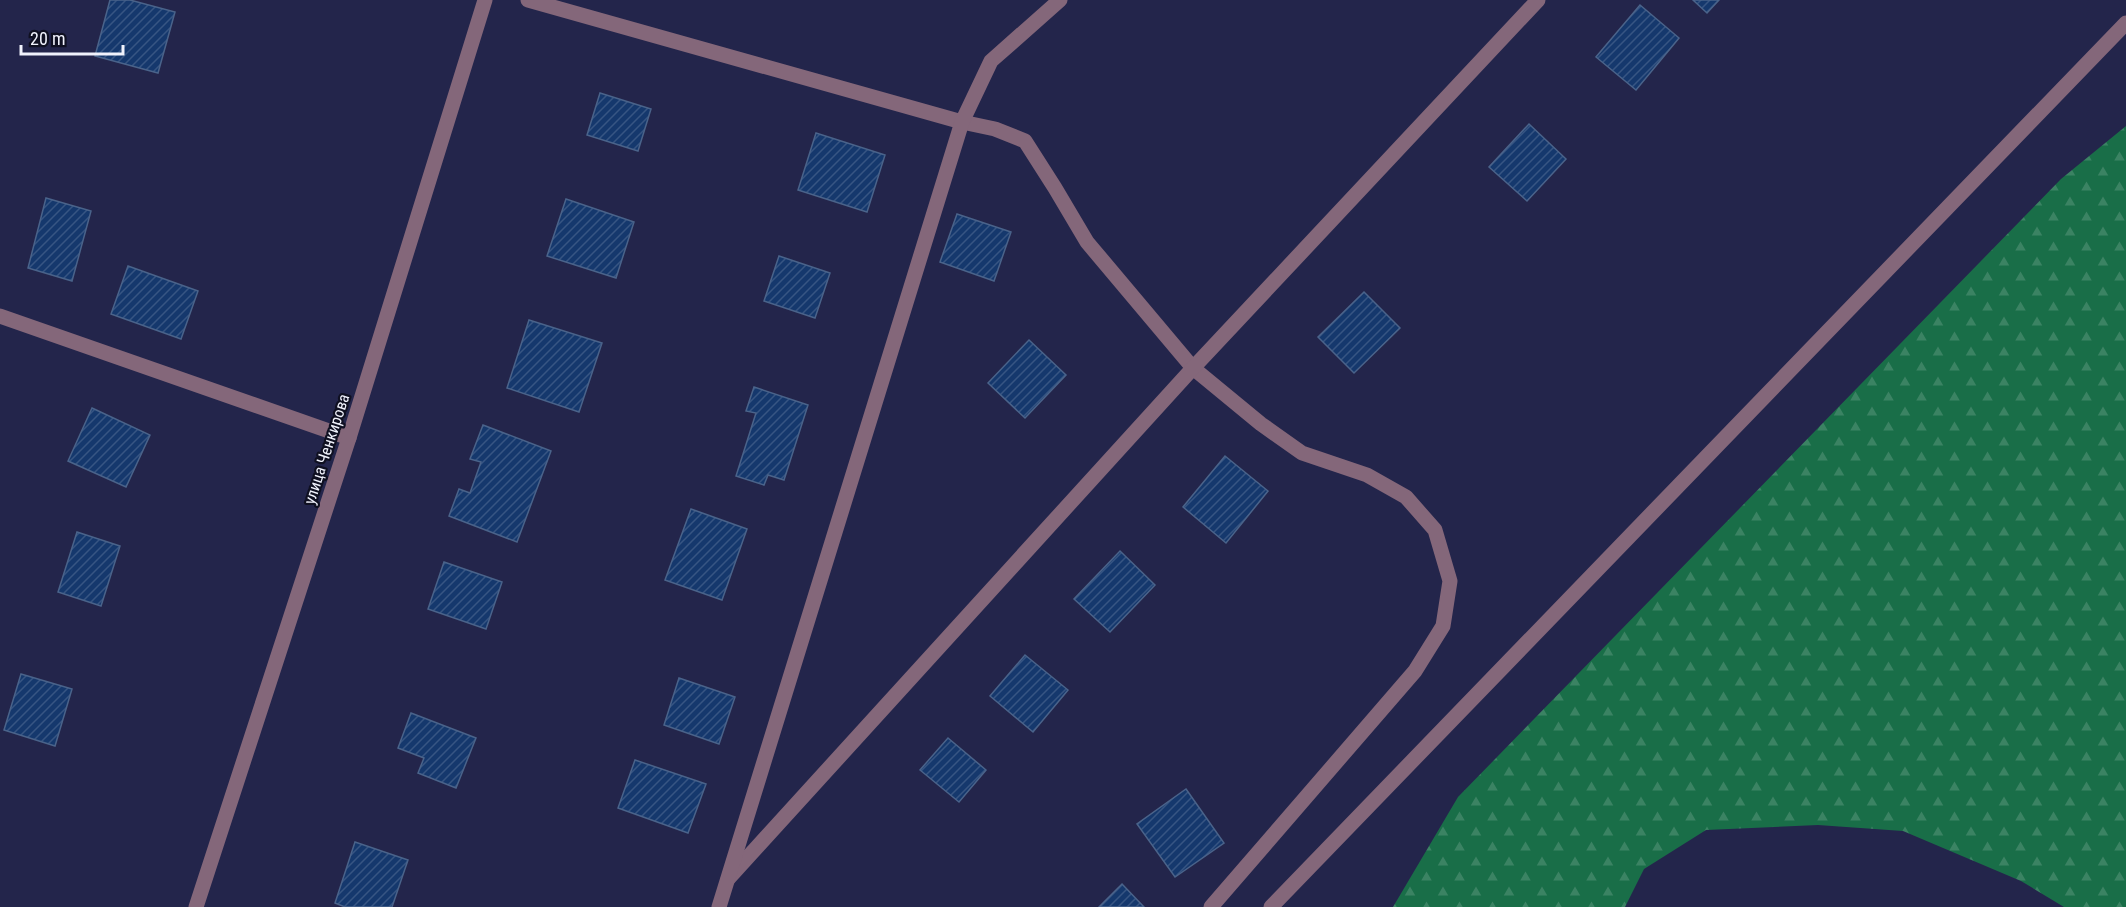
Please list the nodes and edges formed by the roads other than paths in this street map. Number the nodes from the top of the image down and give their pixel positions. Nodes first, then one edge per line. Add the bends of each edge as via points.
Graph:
1 (484, 0) edge
2 (528, 0) edge
3 (1060, 0) edge
4 (1538, 0) edge
5 (2126, 22) edge
6 (962, 122) junction
7 (0, 316) edge
8 (1193, 368) junction
9 (349, 438) junction
10 (728, 879) junction
11 (196, 907) edge
12 (718, 907) edge
13 (1211, 907) edge
14 (1270, 907) edge

1 - 9 street, улица Ченкирова
2 - 6 street
3 - 6 street via 991,61
4 - 8 street
5 - 14 street
6 - 8 street via 1025,141 1087,242
6 - 10 street
7 - 9 street
8 - 10 street
8 - 13 street via 1302,453 1366,476 1406,497 1435,530 1450,581 1443,626 1415,671
9 - 11 street, улица Ченкирова
10 - 12 street

